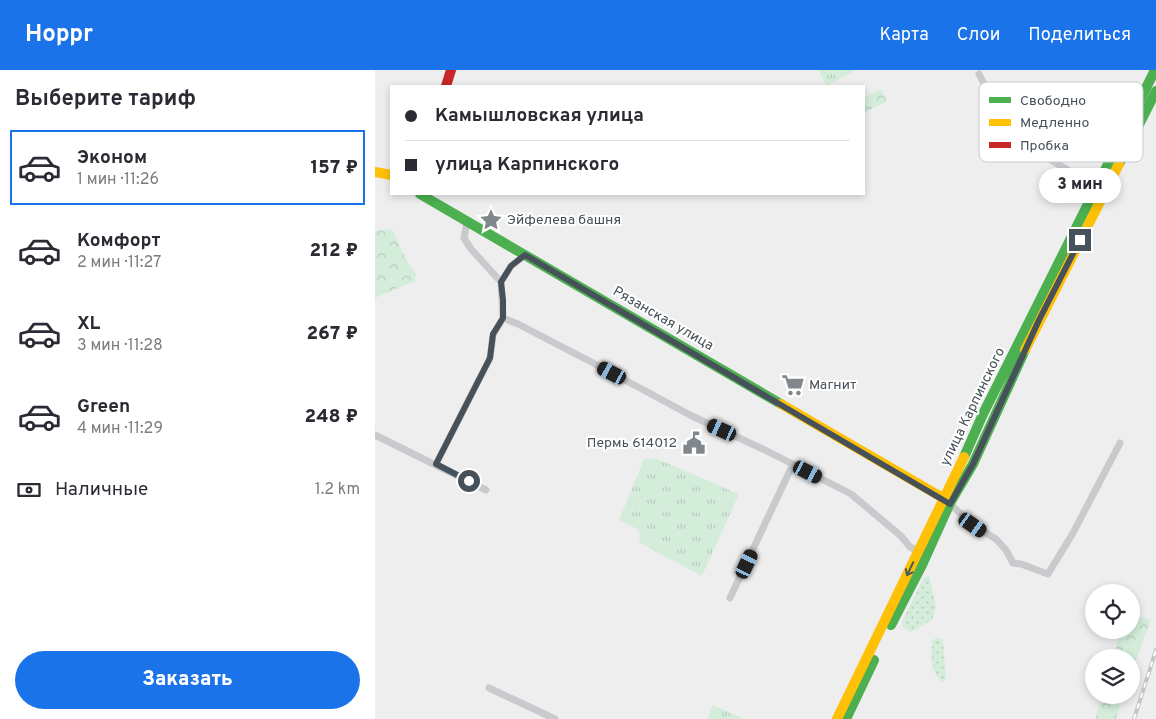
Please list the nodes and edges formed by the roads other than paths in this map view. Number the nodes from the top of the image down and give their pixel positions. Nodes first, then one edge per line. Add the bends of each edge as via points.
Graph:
1 (451, 70) edge
2 (1155, 70) edge
3 (979, 74) dead end
4 (983, 82) edge
5 (446, 85) edge
6 (1156, 91) edge
7 (1143, 103) edge
8 (1143, 107) edge
9 (1054, 162) edge
10 (1115, 162) edge
11 (375, 172) edge
12 (390, 175) edge
13 (1101, 190) junction
14 (422, 195) edge
15 (467, 222) junction
16 (525, 255) junction
17 (501, 282) junction
18 (503, 318) junction
19 (986, 408) junction
20 (996, 412) junction
21 (375, 435) edge
22 (1120, 444) dead end
23 (436, 464) junction
24 (793, 464) junction
25 (486, 490) dead end
26 (947, 501) junction
27 (918, 551) junction
28 (731, 598) dead end
29 (864, 672) junction
30 (489, 688) dead end
31 (854, 693) junction
32 (555, 719) edge
33 (837, 719) edge
34 (846, 719) edge

1 - 5 main road
2 - 7 main road, улица Карпинского
3 - 4 street
6 - 8 main road, улица Карпинского
9 - 13 street
10 - 13 main road, улица Карпинского
11 - 12 main road
13 - 19 main road, улица Карпинского
13 - 20 main road, улица Карпинского
14 - 15 main road, Рязанская улица
15 - 16 main road, Рязанская улица
15 - 17 street via 464,238 467,244
16 - 17 street via 511,266
16 - 26 main road, Рязанская улица
17 - 18 street
18 - 23 street via 493,334 490,358
18 - 24 street via 692,416
19 - 20 main road via 988,416
19 - 26 main road, улица Карпинского
20 - 26 main road, улица Карпинского via 973,464
21 - 23 street
22 - 26 street via 1048,574 1013,563 996,539 973,525
23 - 25 street
24 - 27 street via 851,494
24 - 28 street
26 - 27 main road, улица Карпинского
26 - 29 main road, улица Карпинского via 922,565
27 -> 29 main road, улица Карпинского
29 - 31 main road, улица Карпинского
30 - 32 street
31 - 33 main road, улица Карпинского
31 - 34 main road, улица Карпинского

